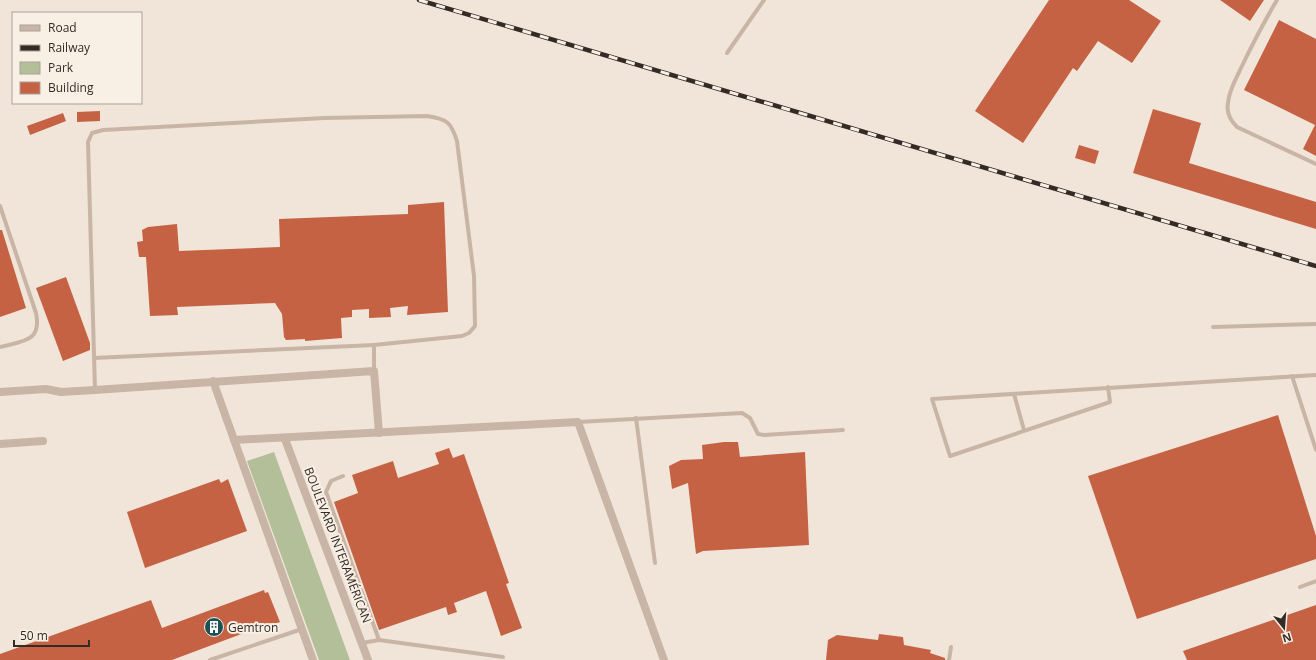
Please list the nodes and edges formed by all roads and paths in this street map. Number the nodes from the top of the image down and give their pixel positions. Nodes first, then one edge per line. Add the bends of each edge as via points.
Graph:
1 (764, 0) edge
2 (1277, 0) edge
3 (727, 53) dead end
4 (1316, 164) edge
5 (0, 206) edge
6 (1316, 324) edge
7 (1213, 327) dead end
8 (374, 345) junction
9 (0, 347) edge
10 (94, 358) junction
11 (374, 371) junction
12 (1316, 375) edge
13 (1292, 376) junction
14 (213, 381) junction
15 (1108, 387) junction
16 (95, 390) junction
17 (0, 392) edge
18 (1014, 394) junction
19 (636, 418) junction
20 (578, 422) junction
21 (843, 430) dead end
22 (1024, 430) junction
23 (379, 434) junction
24 (285, 439) junction
25 (234, 440) junction
26 (43, 441) dead end
27 (0, 444) edge
28 (1316, 450) edge
29 (343, 476) dead end
30 (654, 563) dead end
31 (1316, 581) edge
32 (1300, 587) dead end
33 (302, 629) junction
34 (379, 640) junction
35 (362, 643) junction
36 (951, 647) dead end
37 (503, 657) dead end
38 (210, 660) edge
39 (313, 660) edge
40 (368, 660) edge
41 (664, 660) edge
42 (949, 660) edge

1 - 3 lane
2 - 4 lane via 1231,90 1228,114 1237,127
5 - 9 lane via 38,324 37,331 25,341
6 - 7 lane
8 - 10 lane
8 - 10 lane via 462,336 475,326 474,276 457,141 449,122 440,118 324,118 103,130 92,133 88,142
8 - 11 lane
10 - 16 lane
11 - 14 street
11 - 23 street
12 - 13 lane
13 - 15 lane
13 - 28 lane
14 - 16 street
14 - 25 street
15 - 18 lane
15 - 22 lane via 1110,402
16 - 17 street via 61,392 46,389
18 - 22 lane
18 - 22 lane via 932,399 950,456
19 - 20 lane
19 - 21 lane via 742,413 750,418 758,434
19 - 30 lane
20 - 23 street
20 - 41 street
23 - 24 street
24 - 25 street
24 - 35 street, BOULEVARD INTERAMÉRICAN
25 - 33 street
26 - 27 street
29 - 34 lane via 331,481 326,492
31 - 32 lane
33 - 38 lane
33 - 39 street
34 - 35 lane
34 - 37 lane
35 - 40 street, BOULEVARD INTERAMÉRICAN
36 - 42 lane

